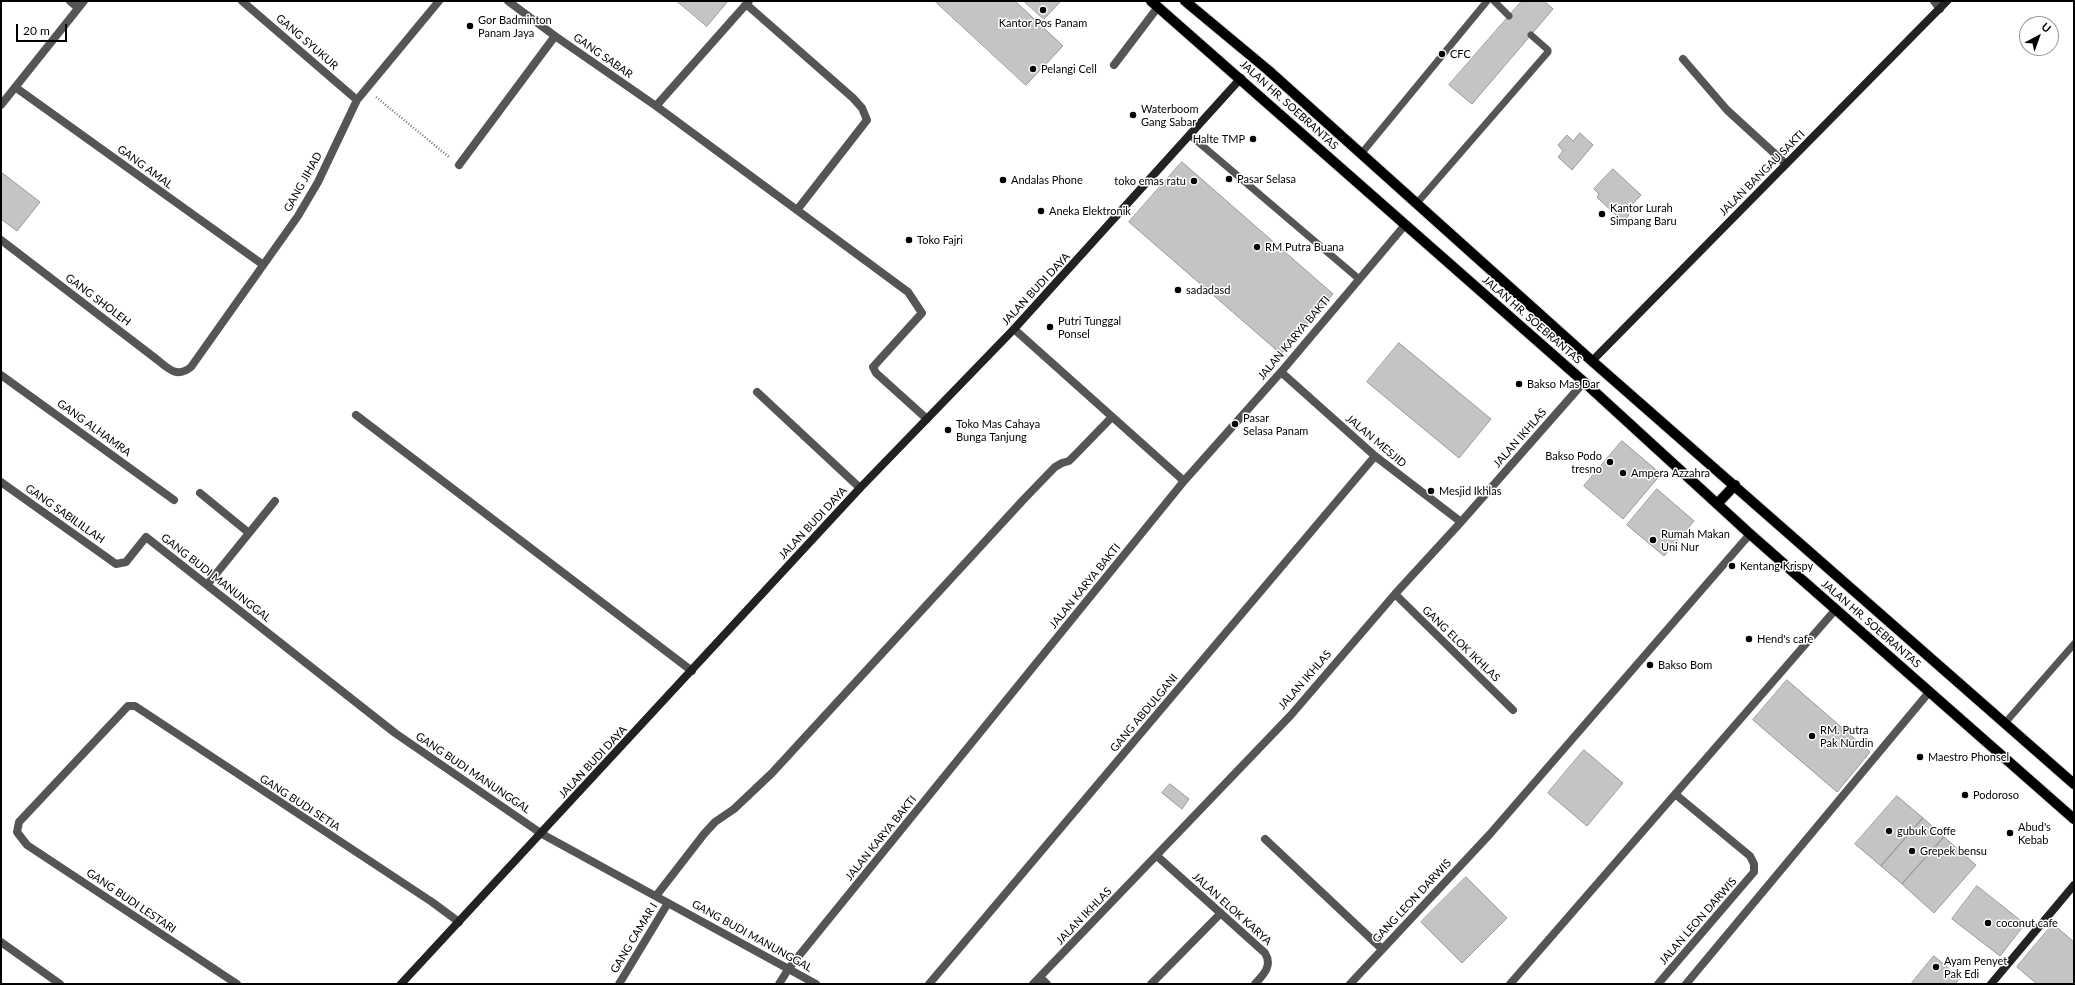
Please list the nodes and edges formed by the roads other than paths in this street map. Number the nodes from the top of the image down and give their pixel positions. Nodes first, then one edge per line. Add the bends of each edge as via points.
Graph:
1 (70, 1) edge
2 (84, 1) edge
3 (242, 1) edge
4 (439, 1) edge
5 (508, 1) edge
6 (1185, 1) edge
7 (1487, 1) edge
8 (1494, 1) edge
9 (1934, 1) edge
10 (1947, 1) edge
11 (748, 2) edge
12 (253, 4) edge
13 (1155, 4) edge
14 (78, 8) junction
15 (1940, 8) junction
16 (1509, 16) dead end
17 (1531, 35) dead end
18 (555, 36) junction
19 (1683, 59) dead end
20 (1114, 65) dead end
21 (1241, 78) junction
22 (15, 87) junction
23 (357, 100) junction
24 (1, 105) edge
25 (656, 106) junction
26 (1191, 136) junction
27 (1361, 154) junction
28 (1786, 164) junction
29 (459, 165) road end
30 (1417, 203) junction
31 (797, 210) junction
32 (1405, 225) junction
33 (1, 240) edge
34 (262, 264) junction
35 (1359, 279) junction
36 (1014, 329) junction
37 (1592, 361) junction
38 (1281, 372) junction
39 (183, 373) joint
40 (1, 375) edge
41 (1584, 382) junction
42 (757, 392) dead end
43 (356, 415) dead end
44 (1112, 417) junction
45 (927, 419) junction
46 (1375, 456) junction
47 (1184, 481) junction
48 (1, 482) edge
49 (1735, 485) junction
50 (860, 488) junction
51 (200, 493) dead end
52 (174, 500) dead end
53 (275, 501) dead end
54 (1717, 504) junction
55 (1461, 522) junction
56 (249, 533) junction
57 (1750, 534) junction
58 (146, 537) joint
59 (207, 585) junction
60 (1394, 594) junction
61 (1836, 609) junction
62 (2074, 644) edge
63 (692, 671) junction
64 (1930, 692) junction
65 (1513, 710) dead end
66 (2005, 723) junction
67 (2074, 784) edge
68 (1675, 794) junction
69 (2074, 819) edge
70 (17, 832) joint
71 (542, 834) junction
72 (1265, 840) dead end
73 (1157, 856) junction
74 (2074, 885) edge
75 (656, 896) junction
76 (668, 903) junction
77 (1220, 914) junction
78 (459, 922) junction
79 (1, 942) edge
80 (1382, 949) junction
81 (789, 968) junction
82 (1040, 977) junction
83 (60, 984) edge
84 (237, 984) edge
85 (401, 984) edge
86 (619, 984) edge
87 (779, 984) edge
88 (816, 984) edge
89 (929, 984) edge
90 (1033, 984) edge
91 (1047, 984) edge
92 (1151, 984) edge
93 (1254, 984) edge
94 (1350, 984) edge
95 (1510, 984) edge
96 (1658, 984) edge
97 (1686, 984) edge
98 (1990, 984) edge

1 - 14 street
2 - 14 street
3 - 12 street, GANG SYUKUR
4 - 23 street, GANG JIHAD
5 - 18 street, GANG SABAR
6 - 27 main road, JALAN HR. SOEBRANTAS via 1268,70
7 - 27 lane
8 - 16 lane
9 - 15 street
10 - 15 street, JALAN BANGAU SAKTI
11 - 25 street
11 - 31 street via 853,98 862,108 867,120
12 - 23 street, GANG SYUKUR
13 - 20 street
13 - 21 main road, JALAN HR. SOEBRANTAS
14 - 22 street
15 - 28 street, JALAN BANGAU SAKTI
17 - 30 lane via 1548,52
18 - 25 street, GANG SABAR
18 - 29 street
19 - 28 street via 1726,110
21 - 26 street, JALAN BUDI DAYA
21 - 32 main road, JALAN HR. SOEBRANTAS
22 - 24 street
22 - 34 street, GANG AMAL
23 - 34 street, GANG JIHAD via 318,182 298,216
25 - 31 street, GANG SABAR
26 - 35 lane
26 - 36 street, JALAN BUDI DAYA
27 - 30 main road, JALAN HR. SOEBRANTAS
28 - 37 street, JALAN BANGAU SAKTI
30 - 37 main road, JALAN HR. SOEBRANTAS
31 - 45 street, GANG SABAR via 908,292 918,304 922,313 873,367 876,373
32 - 35 street, JALAN KARYA BAKTI
32 - 41 main road, JALAN HR. SOEBRANTAS
33 - 39 street, GANG SHOLEH via 175,373
34 - 39 street, GANG JIHAD via 190,367
35 - 38 street, JALAN KARYA BAKTI
36 - 44 street
36 - 45 street, JALAN BUDI DAYA
37 - 49 main road, JALAN HR. SOEBRANTAS
38 - 46 street, JALAN MESJID
38 - 47 street, JALAN KARYA BAKTI
40 - 52 street, GANG ALHAMRA
41 - 54 main road, JALAN HR. SOEBRANTAS
41 - 55 street, JALAN IKHLAS
42 - 50 street
43 - 63 street
44 - 47 street
44 - 75 street via 1069,461 1056,467 1025,498 772,773 734,809 715,822
45 - 50 street, JALAN BUDI DAYA
46 - 55 street, JALAN MESJID
46 - 89 street, GANG ABDULGANI
47 - 81 street, JALAN KARYA BAKTI
48 - 58 street, GANG SABILILLAH via 116,564 126,562
49 - 54 main road
49 - 66 main road, JALAN HR. SOEBRANTAS
50 - 63 street, JALAN BUDI DAYA
51 - 56 street
53 - 56 street
54 - 57 main road, JALAN HR. SOEBRANTAS
55 - 60 street, JALAN IKHLAS
56 - 59 street
57 - 61 main road, JALAN HR. SOEBRANTAS
57 - 80 street, GANG LEON DARWIS via 1490,834
58 - 59 street, GANG BUDI MANUNGGAL
59 - 71 street, GANG BUDI MANUNGGAL via 395,733
60 - 65 street, GANG ELOK IKHLAS
60 - 73 street, JALAN IKHLAS via 1291,714
61 - 64 main road, JALAN HR. SOEBRANTAS
61 - 68 street
62 - 66 lane
63 - 71 street, JALAN BUDI DAYA
64 - 69 main road, JALAN HR. SOEBRANTAS
64 - 97 street
66 - 67 main road, JALAN HR. SOEBRANTAS
68 - 95 street
68 - 96 street, JALAN LEON DARWIS via 1750,856 1754,872
70 - 78 street, GANG BUDI SETIA via 20,822 128,706 134,706
70 - 84 street, GANG BUDI LESTARI via 27,845
71 - 75 street, GANG BUDI MANUNGGAL
71 - 78 street, JALAN BUDI DAYA
72 - 80 street
73 - 77 street, JALAN ELOK KARYA
73 - 82 street, JALAN IKHLAS
74 - 98 street
75 - 76 street, GANG BUDI MANUNGGAL
76 - 81 street, GANG BUDI MANUNGGAL
76 - 86 street, GANG CAMAR I
77 - 92 street
77 - 93 street, JALAN ELOK KARYA via 1265,953 1269,960 1265,973
78 - 85 street, JALAN BUDI DAYA
79 - 83 street
80 - 94 street, GANG LEON DARWIS
81 - 87 street, JALAN KARYA BAKTI
81 - 88 street, GANG BUDI MANUNGGAL
82 - 90 street, JALAN IKHLAS
82 - 91 street

